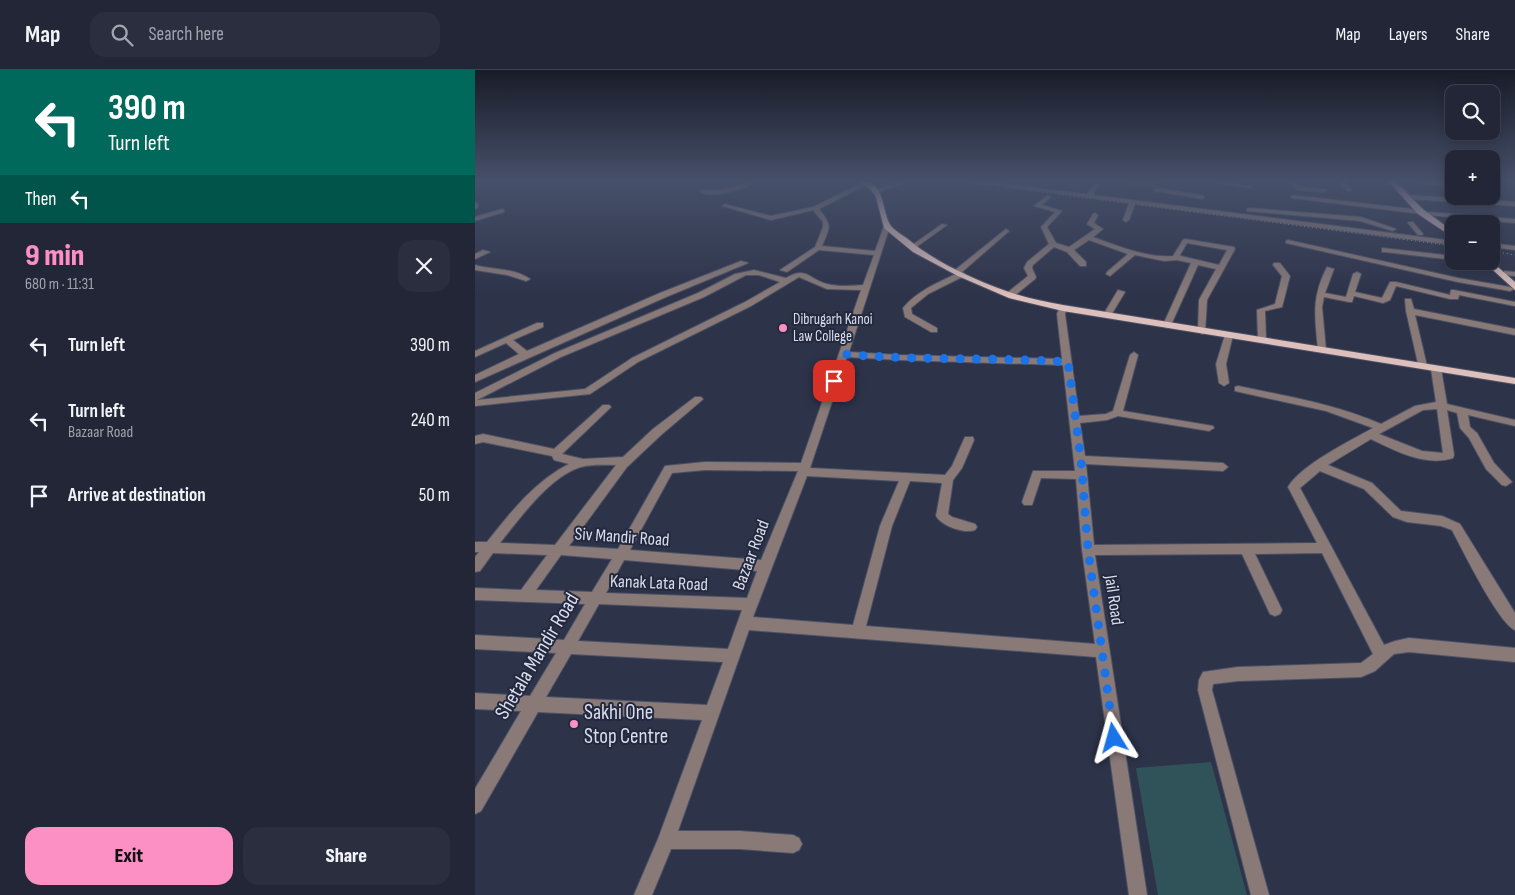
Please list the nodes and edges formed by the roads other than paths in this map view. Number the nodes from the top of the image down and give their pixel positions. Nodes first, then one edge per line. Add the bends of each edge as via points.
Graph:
1 (824, 220) edge
2 (887, 220) edge
3 (1051, 220) edge
4 (1092, 220) edge
5 (1295, 220) edge
6 (1363, 220) edge
7 (1432, 220) edge
8 (1434, 220) edge
9 (1493, 220) edge
10 (1515, 221) edge
11 (1411, 223) dead end
12 (945, 225) dead end
13 (887, 226) junction
14 (1445, 226) edge
15 (1006, 231) dead end
16 (1445, 232) edge
17 (1420, 234) junction
18 (1087, 238) junction
19 (1445, 238) edge
20 (1445, 239) edge
21 (1288, 242) dead end
22 (1053, 244) junction
23 (1500, 246) edge
24 (913, 247) junction
25 (818, 248) junction
26 (1515, 248) edge
27 (1070, 250) junction
28 (1385, 250) dead end
29 (486, 252) dead end
30 (877, 253) junction
31 (1133, 253) junction
32 (475, 257) edge
33 (1445, 257) edge
34 (1177, 258) junction
35 (1195, 262) junction
36 (744, 263) dead end
37 (1083, 264) dead end
38 (1277, 265) dead end
39 (475, 267) edge
40 (1222, 268) junction
41 (1330, 269) dead end
42 (784, 270) dead end
43 (1498, 270) edge
44 (959, 273) junction
45 (1110, 274) dead end
46 (1357, 274) dead end
47 (526, 279) dead end
48 (786, 280) junction
49 (1511, 281) edge
50 (865, 287) junction
51 (1121, 292) dead end
52 (1010, 295) junction
53 (1320, 296) junction
54 (1349, 300) junction
55 (1408, 301) dead end
56 (1515, 304) edge
57 (1063, 308) junction
58 (1410, 311) junction
59 (1107, 316) junction
60 (540, 325) dead end
61 (1167, 325) junction
62 (934, 330) dead end
63 (1202, 331) junction
64 (1515, 332) edge
65 (1229, 335) junction
66 (507, 340) junction
67 (1262, 340) junction
68 (1321, 350) junction
69 (475, 354) edge
70 (843, 354) junction
71 (1134, 355) dead end
72 (523, 356) junction
73 (1068, 362) junction
74 (1422, 366) junction
75 (1435, 369) junction
76 (475, 379) edge
77 (1515, 381) edge
78 (1224, 383) dead end
79 (1238, 389) dead end
80 (475, 397) edge
81 (698, 399) dead end
82 (475, 402) edge
83 (1442, 406) junction
84 (605, 407) dead end
85 (1462, 410) junction
86 (1117, 413) junction
87 (1515, 422) edge
88 (1076, 426) junction
89 (1209, 428) dead end
90 (1381, 428) junction
91 (1372, 435) junction
92 (475, 440) edge
93 (969, 440) dead end
94 (556, 453) junction
95 (1081, 460) junction
96 (626, 461) junction
97 (583, 463) junction
98 (1324, 463) junction
99 (1223, 467) dead end
100 (804, 470) junction
101 (906, 476) junction
102 (1082, 476) junction
103 (948, 479) junction
104 (1506, 482) dead end
105 (1028, 502) dead end
106 (971, 527) dead end
107 (475, 547) edge
108 (490, 547) junction
109 (1246, 548) junction
110 (1326, 548) junction
111 (557, 550) junction
112 (1088, 550) junction
113 (621, 556) junction
114 (765, 566) junction
115 (475, 568) edge
116 (475, 594) edge
117 (523, 596) junction
118 (595, 599) junction
119 (752, 604) junction
120 (1275, 610) dead end
121 (745, 623) junction
122 (1515, 624) edge
123 (858, 631) junction
124 (475, 642) edge
125 (568, 645) junction
126 (1102, 651) junction
127 (1515, 655) edge
128 (733, 656) junction
129 (1382, 656) junction
130 (475, 701) edge
131 (533, 704) junction
132 (711, 713) junction
133 (475, 804) edge
134 (666, 840) junction
135 (793, 844) dead end
136 (643, 895) edge
137 (1138, 895) edge
138 (1260, 895) edge

1 - 25 street via 826,227
2 - 13 main road
3 - 22 street via 1044,227
4 - 18 street via 1089,224 1100,229
5 - 20 street
6 - 17 street
7 - 16 main road
8 - 14 street
9 - 10 street
11 - 17 street
12 - 24 street
13 - 24 main road
13 - 30 street, Bazaar Road
15 - 44 street
17 - 19 street
18 - 27 street
18 - 31 street
21 - 49 street via 1458,280
22 - 27 street
22 - 52 street via 1030,264 1031,277
23 - 26 street
24 - 44 main road
25 - 30 street
25 - 42 street
27 - 37 street
28 - 33 street
29 - 32 street
30 - 50 street, Bazaar Road
31 - 34 street
31 - 45 street
34 - 35 street
34 - 40 street via 1185,241 1231,249
35 - 40 street
35 - 61 street
36 - 72 street
38 - 67 street via 1286,276 1279,305 1261,310
39 - 47 street
40 - 63 street via 1203,300
41 - 53 street
43 - 49 main road
44 - 52 main road
44 - 62 street via 907,308 908,315
46 - 54 street
48 - 50 street via 802,274 831,287
48 - 80 street via 763,273 744,273 574,348
48 - 82 street via 748,304 635,360 587,392
50 - 70 street, Bazaar Road
51 - 59 street
52 - 57 main road
53 - 54 street
53 - 68 street
54 - 56 street via 1383,301 1396,284 1450,297 1455,297 1454,292
55 - 58 street
57 - 59 main road
57 - 73 street, Jail Road via 1061,314
58 - 64 street
58 - 74 street
59 - 61 main road
60 - 66 street
61 - 63 main road
63 - 65 main road
65 - 67 main road
65 - 78 street via 1221,364
66 - 69 street
66 - 72 street via 524,353
67 - 68 main road
68 - 74 main road
70 - 73 street
70 - 100 street, Bazaar Road
71 - 86 street
72 - 76 street
73 - 88 street, Jail Road
74 - 75 main road
75 - 77 main road
75 - 83 street
79 - 90 street via 1344,413
81 - 96 street
83 - 85 street
83 - 90 street via 1421,408
83 - 91 street via 1448,456 1432,458
84 - 94 street
85 - 87 street
85 - 104 street via 1465,428 1490,466
86 - 88 street
86 - 89 street
88 - 95 street, Jail Road
90 - 91 street
91 - 98 street
92 - 94 street via 483,438
93 - 103 street via 957,468
94 - 97 street via 558,457
95 - 99 street
95 - 102 street, Jail Road
96 - 97 street
96 - 111 street
97 - 108 street via 567,469 548,483
98 - 110 street via 1298,480 1294,487
98 - 122 street via 1368,486 1397,514 1442,521 1455,527
100 - 101 street
100 - 113 street, Shetala Mandir Road via 739,465 672,468
100 - 114 street, Bazaar Road
101 - 103 street
101 - 123 street via 886,526
102 - 105 street via 1037,474
102 - 112 street, Jail Road
103 - 106 street via 943,518
107 - 108 street, Siv Mandir Road
108 - 111 street, Siv Mandir Road
108 - 115 street
109 - 110 street
109 - 112 street
109 - 120 street
110 - 129 street
111 - 113 street, Siv Mandir Road
111 - 117 street
112 - 126 street, Jail Road
113 - 114 street, Siv Mandir Road
113 - 118 street, Shetala Mandir Road
114 - 119 street, Bazaar Road
116 - 117 street, Kanak Lata Road
117 - 118 street, Kanak Lata Road
118 - 119 street, Kanak Lata Road
118 - 125 street, Shetala Mandir Road
119 - 121 street, Bazaar Road
121 - 123 street
121 - 128 street, Bazaar Road
123 - 126 street
124 - 125 street
125 - 128 street
125 - 131 street, Shetala Mandir Road
126 - 137 street, Jail Road
127 - 129 street via 1409,645 1394,647
128 - 132 street, Bazaar Road
129 - 138 street via 1361,670 1238,674 1208,677 1206,680 1205,690
130 - 131 street
131 - 132 street
131 - 133 street, Shetala Mandir Road
132 - 134 street, Bazaar Road
134 - 135 street via 779,841
134 - 136 street, Bazaar Road

